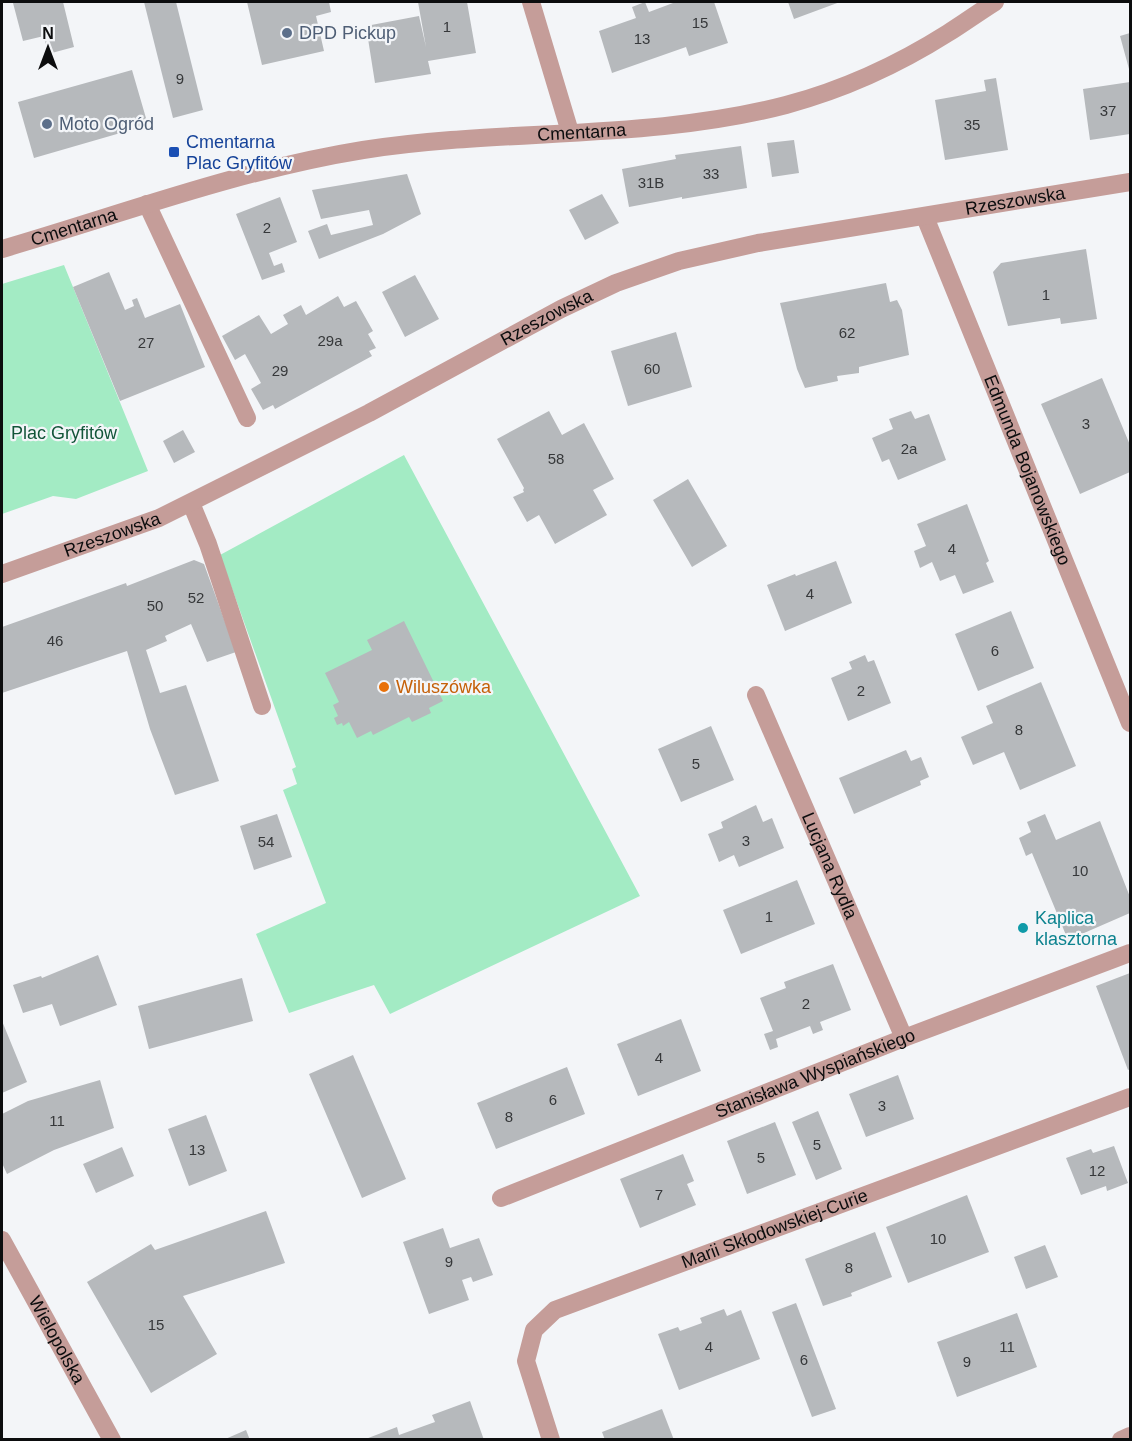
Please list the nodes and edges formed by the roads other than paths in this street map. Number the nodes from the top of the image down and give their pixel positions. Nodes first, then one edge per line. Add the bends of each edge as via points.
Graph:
1 (531, 2) edge
2 (995, 2) edge
3 (570, 132) junction
4 (1131, 182) edge
5 (147, 204) junction
6 (925, 217) junction
7 (2, 249) edge
8 (247, 418) dead end
9 (191, 502) junction
10 (2, 574) edge
11 (756, 695) dead end
12 (262, 706) dead end
13 (1131, 723) edge
14 (1131, 953) edge
15 (904, 1038) junction
16 (1131, 1098) edge
17 (501, 1198) dead end
18 (2, 1240) edge
19 (1131, 1436) edge
20 (112, 1440) edge
21 (551, 1440) edge
22 (1121, 1440) edge

1 - 3 street
2 - 3 street, Cmentarna via 907,57 788,104 703,121
3 - 5 street, Cmentarna via 412,143 322,157 249,173
4 - 6 street, Rzeszowska
5 - 7 street, Cmentarna
5 - 8 street
6 - 9 street, Rzeszowska via 758,243 679,261 616,283
6 - 13 street, Edmunda Bojanowskiego
9 - 10 street, Rzeszowska via 159,518
9 - 12 street
11 - 15 street, Lucjana Rydla
14 - 15 street, Stanisława Wyspiańskiego
15 - 17 street, Stanisława Wyspiańskiego
16 - 21 street, Marii Skłodowskiej-Curie via 555,1310 534,1330 526,1361
18 - 20 street, Wielopolska
19 - 22 street

